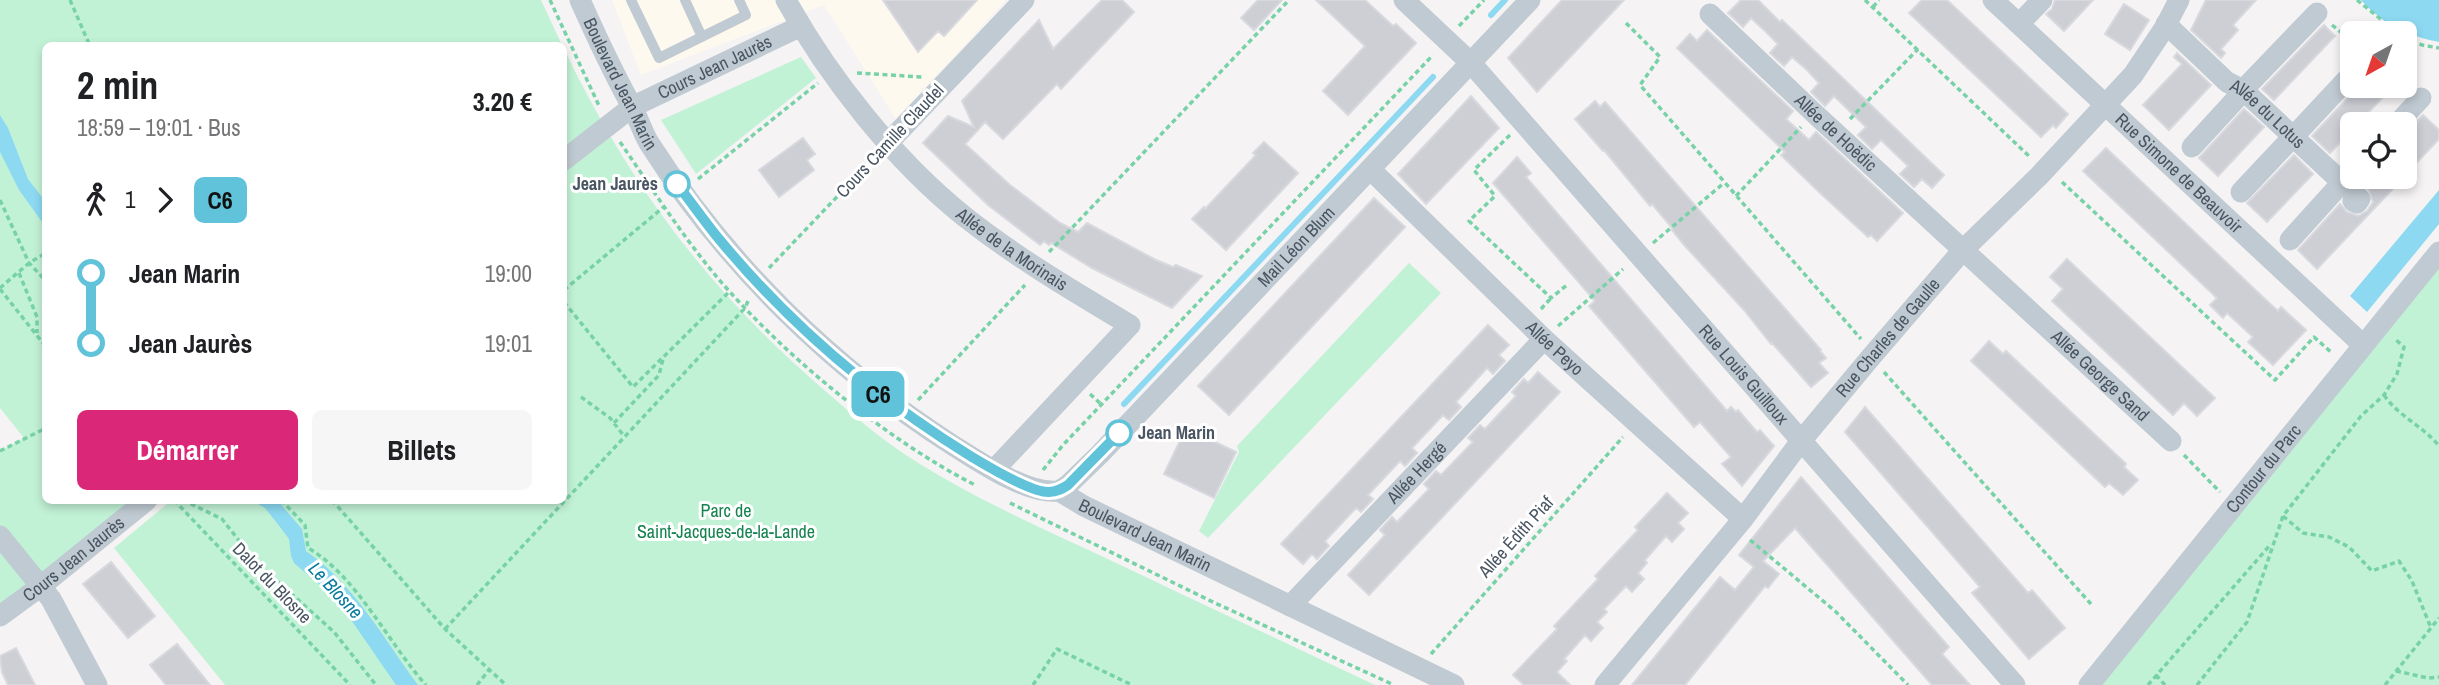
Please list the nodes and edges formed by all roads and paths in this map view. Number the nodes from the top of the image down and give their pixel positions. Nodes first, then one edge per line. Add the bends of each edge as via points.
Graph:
1 (70, 0) edge
2 (551, 0) edge
3 (580, 0) edge
4 (631, 0) edge
5 (685, 0) edge
6 (739, 0) edge
7 (786, 0) edge
8 (1024, 0) edge
9 (1289, 0) edge
10 (1404, 0) edge
11 (1484, 0) edge
12 (1530, 0) edge
13 (1865, 0) edge
14 (1879, 0) edge
15 (1993, 0) edge
16 (2042, 0) edge
17 (2179, 0) edge
18 (2357, 0) edge
19 (1872, 7) junction
20 (2317, 13) dead end
21 (1710, 14) dead end
22 (2383, 21) edge
23 (1626, 23) dead end
24 (2019, 24) junction
25 (801, 26) junction
26 (2165, 26) junction
27 (702, 37) junction
28 (1446, 41) junction
29 (88, 42) edge
30 (2417, 43) edge
31 (2439, 48) edge
32 (1917, 49) junction
33 (1471, 63) junction
34 (831, 72) junction
35 (949, 79) junction
36 (2340, 87) edge
37 (2240, 94) junction
38 (2421, 98) dead end
39 (2106, 105) junction
40 (632, 107) junction
41 (601, 110) dead end
42 (2408, 112) edge
43 (1814, 113) junction
44 (1522, 122) junction
45 (1837, 133) junction
46 (2291, 139) junction
47 (888, 143) junction
48 (2184, 155) junction
49 (567, 158) edge
50 (2046, 168) junction
51 (1371, 170) junction
52 (1724, 183) junction
53 (2340, 183) edge
54 (2345, 189) edge
55 (683, 191) junction
56 (1736, 197) junction
57 (0, 200) edge
58 (2232, 201) junction
59 (2282, 248) junction
60 (1963, 250) junction
61 (2439, 252) edge
62 (42, 255) edge
63 (1639, 255) junction
64 (29, 263) junction
65 (1036, 269) junction
66 (19, 273) junction
67 (42, 277) edge
68 (756, 281) junction
69 (1567, 285) dead end
70 (0, 288) edge
71 (567, 288) edge
72 (730, 291) dead end
73 (1551, 298) junction
74 (1545, 305) dead end
75 (567, 306) edge
76 (745, 308) dead end
77 (36, 335) junction
78 (2394, 337) dead end
79 (1544, 339) junction
80 (42, 342) edge
81 (2363, 345) junction
82 (1872, 356) junction
83 (664, 358) junction
84 (2347, 365) junction
85 (2384, 395) junction
86 (581, 397) dead end
87 (905, 414) junction
88 (614, 423) junction
89 (1634, 423) junction
90 (42, 430) edge
91 (886, 430) dead end
92 (624, 436) junction
93 (1801, 441) junction
94 (2171, 441) joint
95 (2439, 446) edge
96 (0, 451) edge
97 (994, 470) junction
98 (1030, 486) junction
99 (1059, 491) junction
100 (567, 497) edge
101 (142, 504) edge
102 (178, 504) edge
103 (191, 504) edge
104 (285, 504) edge
105 (335, 504) edge
106 (561, 504) edge
107 (2234, 505) junction
108 (1020, 508) dead end
109 (2283, 516) junction
110 (1743, 519) junction
111 (0, 536) edge
112 (2274, 541) junction
113 (41, 586) junction
114 (2091, 604) dead end
115 (1290, 606) junction
116 (0, 616) edge
117 (2439, 618) edge
118 (2431, 628) junction
119 (444, 629) junction
120 (1418, 669) junction
121 (489, 670) junction
122 (2396, 671) junction
123 (2156, 676) junction
124 (2439, 677) edge
125 (97, 685) edge
126 (350, 685) edge
127 (376, 685) edge
128 (426, 685) edge
129 (477, 685) edge
130 (506, 685) edge
131 (1033, 685) edge
132 (1132, 685) edge
133 (1454, 685) edge
134 (1605, 685) edge
135 (1908, 685) edge
136 (2015, 685) edge
137 (2089, 685) edge
138 (2148, 685) edge
139 (2165, 685) edge
140 (2197, 685) edge
141 (2385, 685) edge

1 - 29 path
2 - 41 path
3 - 40 street, Boulevard Jean Marin
4 - 27 lane via 659,58
5 - 27 lane
6 - 27 lane via 746,15
7 - 25 street, Allée de la Morinais
8 - 35 street, Cours Camille Claudel
9 - 65 path
10 - 28 street, Rue Louis Guilloux
11 - 28 path
12 - 33 street, Mail Léon Blum
13 - 19 path
14 - 19 path
15 - 24 street, Rue Simone de Beauvoir
16 - 24 street
17 - 26 street, Rue Charles de Gaulle
18 - 22 path
19 - 32 path
20 - 37 street
21 - 43 street, Allée de Hoëdic
23 - 52 path via 1660,58 1640,85
24 - 39 street, Rue Simone de Beauvoir
25 - 34 street, Allée de la Morinais
25 - 40 street, Cours Jean Jaurès
26 - 37 street, Allée du Lotus
26 - 39 street, Rue Charles de Gaulle via 2133,75
28 - 33 street, Rue Louis Guilloux
28 - 98 path via 1063,445
30 - 31 path
32 - 45 path
32 - 50 path
33 - 44 street, Rue Louis Guilloux
33 - 51 street, Mail Léon Blum
34 - 35 path
34 - 47 street, Allée de la Morinais
34 - 55 path
35 - 47 street, Cours Camille Claudel
36 - 46 street
37 - 46 street, Allée du Lotus
37 - 48 street
38 - 42 street
39 - 48 street, Rue Simone de Beauvoir
39 - 50 street, Rue Charles de Gaulle
40 - 49 street, Cours Jean Jaurès
40 - 55 street, Boulevard Jean Marin
43 - 45 street, Allée de Hoëdic
43 - 56 path
44 - 63 street, Rue Louis Guilloux
44 - 73 path via 1474,170 1496,196 1469,221
45 - 60 street, Allée de Hoëdic
46 - 53 street, Allée du Lotus
46 - 58 street
47 - 65 street, Allée de la Morinais via 963,216
47 - 68 path, Cours Camille Claudel
48 - 58 street, Rue Simone de Beauvoir
50 - 60 street, Rue Charles de Gaulle
50 - 84 path via 2275,380 2314,337
51 - 79 street, Allée Peyo
51 - 99 street, Mail Léon Blum via 1100,454
52 - 56 path
52 - 63 path
54 - 59 street
55 - 68 street, Boulevard Jean Marin
55 - 71 path
56 - 82 path
57 - 64 path
58 - 59 street, Rue Simone de Beauvoir
59 - 81 street, Rue Simone de Beauvoir
60 - 82 street, Rue Charles de Gaulle
60 - 94 street, Allée George Sand
61 - 81 street, Contour du Parc
62 - 64 path
63 - 79 path
63 - 93 street, Rue Louis Guilloux
64 - 66 path
64 - 67 path
65 - 87 path
65 - 97 street, Allée de la Morinais via 1130,325
66 - 70 path
66 - 77 path via 37,317
68 - 87 street, Boulevard Jean Marin via 855,376
69 - 73 path
70 - 77 path
72 - 83 path
73 - 74 path
75 - 83 path via 633,387
76 - 92 path
77 - 80 path
78 - 85 path via 2404,347 2397,374
79 - 89 street, Allée Peyo
79 - 115 street, Allée Hergé
81 - 84 street, Contour du Parc
82 - 93 street, Rue Charles de Gaulle
82 - 114 path
83 - 88 path via 659,375
84 - 107 street, Contour du Parc
85 - 95 path
85 - 109 path via 2361,416
86 - 88 path
87 - 91 path
87 - 97 street, Boulevard Jean Marin
88 - 92 path
89 - 110 street, Allée Peyo
89 - 120 path, Allée Édith Piaf
90 - 96 path
92 - 100 path
93 - 110 street, Rue Charles de Gaulle
93 - 136 street, Rue Louis Guilloux
94 - 107 path
97 - 98 street, Boulevard Jean Marin
98 - 99 street, Boulevard Jean Marin via 1046,493
98 - 108 path
99 - 115 street, Boulevard Jean Marin
101 - 113 street, Cours Jean Jaurès
102 - 126 path, Dalot du Blosne
103 - 127 path via 222,519 256,562 334,632
104 - 128 path via 305,525 308,548 321,555 351,587
105 - 119 path
106 - 119 path
107 - 137 street, Contour du Parc
109 - 112 path
109 - 118 path via 2303,533 2329,537 2349,547 2372,571 2399,561
110 - 134 street, Rue Charles de Gaulle
110 - 135 path via 1750,539 1835,611
111 - 113 street
112 - 123 path
112 - 140 path via 2247,622
113 - 116 street, Cours Jean Jaurès
113 - 125 street
115 - 120 street, Boulevard Jean Marin
117 - 118 path
118 - 122 path
119 - 121 path
120 - 133 street, Boulevard Jean Marin
121 - 129 path
121 - 130 path
122 - 124 path
122 - 141 path
123 - 138 path
123 - 139 path
131 - 132 path via 1057,649

